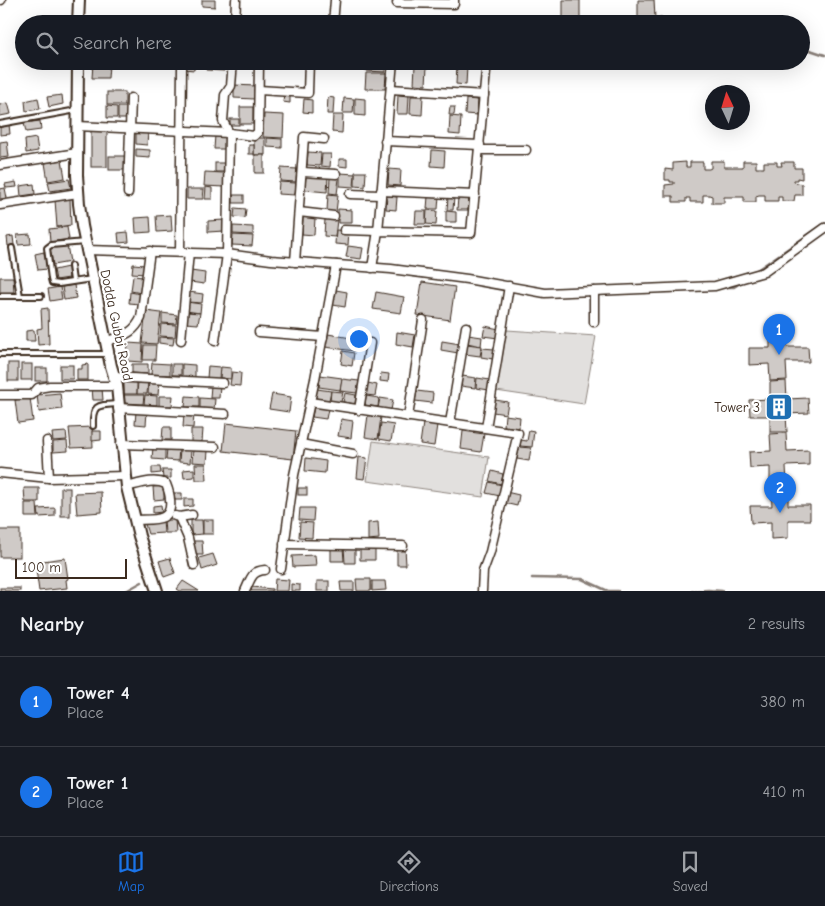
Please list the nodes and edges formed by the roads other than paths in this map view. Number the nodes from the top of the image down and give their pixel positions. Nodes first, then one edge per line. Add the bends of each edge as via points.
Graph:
1 (79, 0) edge
2 (236, 0) edge
3 (335, 0) edge
4 (398, 0) edge
5 (454, 0) edge
6 (78, 15) edge
7 (235, 15) edge
8 (334, 15) edge
9 (78, 70) edge
10 (182, 70) edge
11 (232, 70) edge
12 (259, 70) edge
13 (309, 70) edge
14 (392, 70) edge
15 (486, 70) edge
16 (391, 89) junction
17 (259, 90) junction
18 (484, 96) junction
19 (131, 98) dead end
20 (77, 110) junction
21 (0, 124) edge
22 (77, 126) junction
23 (130, 128) junction
24 (181, 130) junction
25 (229, 133) junction
26 (324, 139) dead end
27 (385, 141) junction
28 (480, 147) junction
29 (526, 150) dead end
30 (77, 153) junction
31 (0, 165) edge
32 (303, 172) junction
33 (336, 174) dead end
34 (78, 193) junction
35 (128, 193) dead end
36 (381, 193) junction
37 (350, 194) dead end
38 (475, 195) junction
39 (0, 205) edge
40 (299, 212) junction
41 (334, 216) dead end
42 (825, 228) edge
43 (344, 230) dead end
44 (378, 231) junction
45 (86, 246) junction
46 (12, 248) dead end
47 (150, 251) junction
48 (180, 251) junction
49 (190, 252) junction
50 (227, 254) junction
51 (295, 262) junction
52 (71, 266) dead end
53 (336, 266) junction
54 (372, 268) junction
55 (92, 279) junction
56 (73, 281) junction
57 (508, 286) junction
58 (594, 291) junction
59 (0, 296) edge
60 (20, 296) junction
61 (40, 296) dead end
62 (423, 320) dead end
63 (594, 322) dead end
64 (466, 327) dead end
65 (259, 332) dead end
66 (323, 337) junction
67 (181, 340) dead end
68 (215, 341) dead end
69 (106, 342) junction
70 (370, 343) dead end
71 (0, 354) edge
72 (108, 354) junction
73 (115, 382) junction
74 (223, 383) dead end
75 (0, 395) edge
76 (310, 402) junction
77 (118, 406) junction
78 (360, 410) junction
79 (226, 414) dead end
80 (408, 417) junction
81 (450, 423) junction
82 (93, 426) dead end
83 (486, 428) junction
84 (47, 441) dead end
85 (121, 444) junction
86 (301, 444) junction
87 (216, 447) dead end
88 (353, 454) dead end
89 (0, 473) edge
90 (125, 476) junction
91 (50, 478) junction
92 (127, 487) junction
93 (168, 514) junction
94 (192, 515) dead end
95 (179, 517) junction
96 (135, 520) junction
97 (284, 544) junction
98 (403, 546) dead end
99 (194, 565) dead end
100 (281, 569) dead end
101 (265, 570) dead end
102 (157, 591) edge
103 (245, 591) edge
104 (482, 591) edge

1 - 6 main road
2 - 7 street
3 - 8 street
4 - 5 street via 397,3 454,4
9 - 20 main road, Dodda Gubbi Road
10 - 24 street
11 - 25 street via 231,86 225,95 223,121
12 - 17 street
13 - 17 street via 308,93
14 - 16 street
15 - 18 street
16 - 18 street
16 - 27 street
17 - 25 street via 257,135
18 - 28 street
19 - 23 street
20 - 21 lane
20 - 22 main road, Dodda Gubbi Road
22 - 23 street
22 - 30 main road, Dodda Gubbi Road
23 - 24 street
23 - 35 street
24 - 25 street
24 - 48 street
25 - 50 street
26 - 32 street via 304,137
27 - 28 street
27 - 36 street
28 - 29 street
28 - 38 street
30 - 31 street
30 - 34 main road, Dodda Gubbi Road
32 - 33 street
32 - 40 street
34 - 39 street
34 - 45 main road, Dodda Gubbi Road
36 - 37 street
36 - 38 street
36 - 44 street
38 - 44 street via 471,233
40 - 41 street
40 - 51 street
42 - 58 street via 764,272 728,283
43 - 44 street
44 - 54 street
45 - 47 street
45 - 55 main road, Dodda Gubbi Road
45 - 56 lane via 51,245 47,248 52,283
46 - 60 lane
47 - 48 street
47 - 69 street via 141,318 132,331
48 - 49 street
49 - 50 street
49 - 67 street
50 - 51 street
50 - 68 street
51 - 53 street
52 - 56 lane
53 - 54 street
53 - 66 street
54 - 57 street
55 - 56 lane
55 - 69 main road, Dodda Gubbi Road
57 - 58 street via 545,293
57 - 83 street
58 - 63 street
59 - 60 lane
60 - 61 lane
62 - 80 street
64 - 81 street
65 - 66 street
66 - 76 street
69 - 72 main road, Dodda Gubbi Road
70 - 78 street
71 - 72 lane
72 - 73 main road, Dodda Gubbi Road
73 - 74 street
73 - 75 street via 50,386 38,388 32,395
73 - 77 main road, Dodda Gubbi Road
76 - 78 street
76 - 86 street
77 - 79 street
77 - 82 lane via 98,406 93,413
77 - 85 main road, Dodda Gubbi Road
78 - 80 street
80 - 81 street
81 - 83 street
83 - 104 street via 518,433 485,562
84 - 91 street
85 - 87 street
85 - 90 main road, Dodda Gubbi Road
86 - 88 street
86 - 97 street
89 - 91 street
90 - 91 street
90 - 92 main road, Dodda Gubbi Road
92 - 93 street via 154,481 166,484 171,508
92 - 96 main road, Dodda Gubbi Road
93 - 95 street
93 - 96 street
94 - 95 street
95 - 99 street
96 - 102 main road, Dodda Gubbi Road
97 - 98 street
97 - 100 street
101 - 103 street via 253,573

